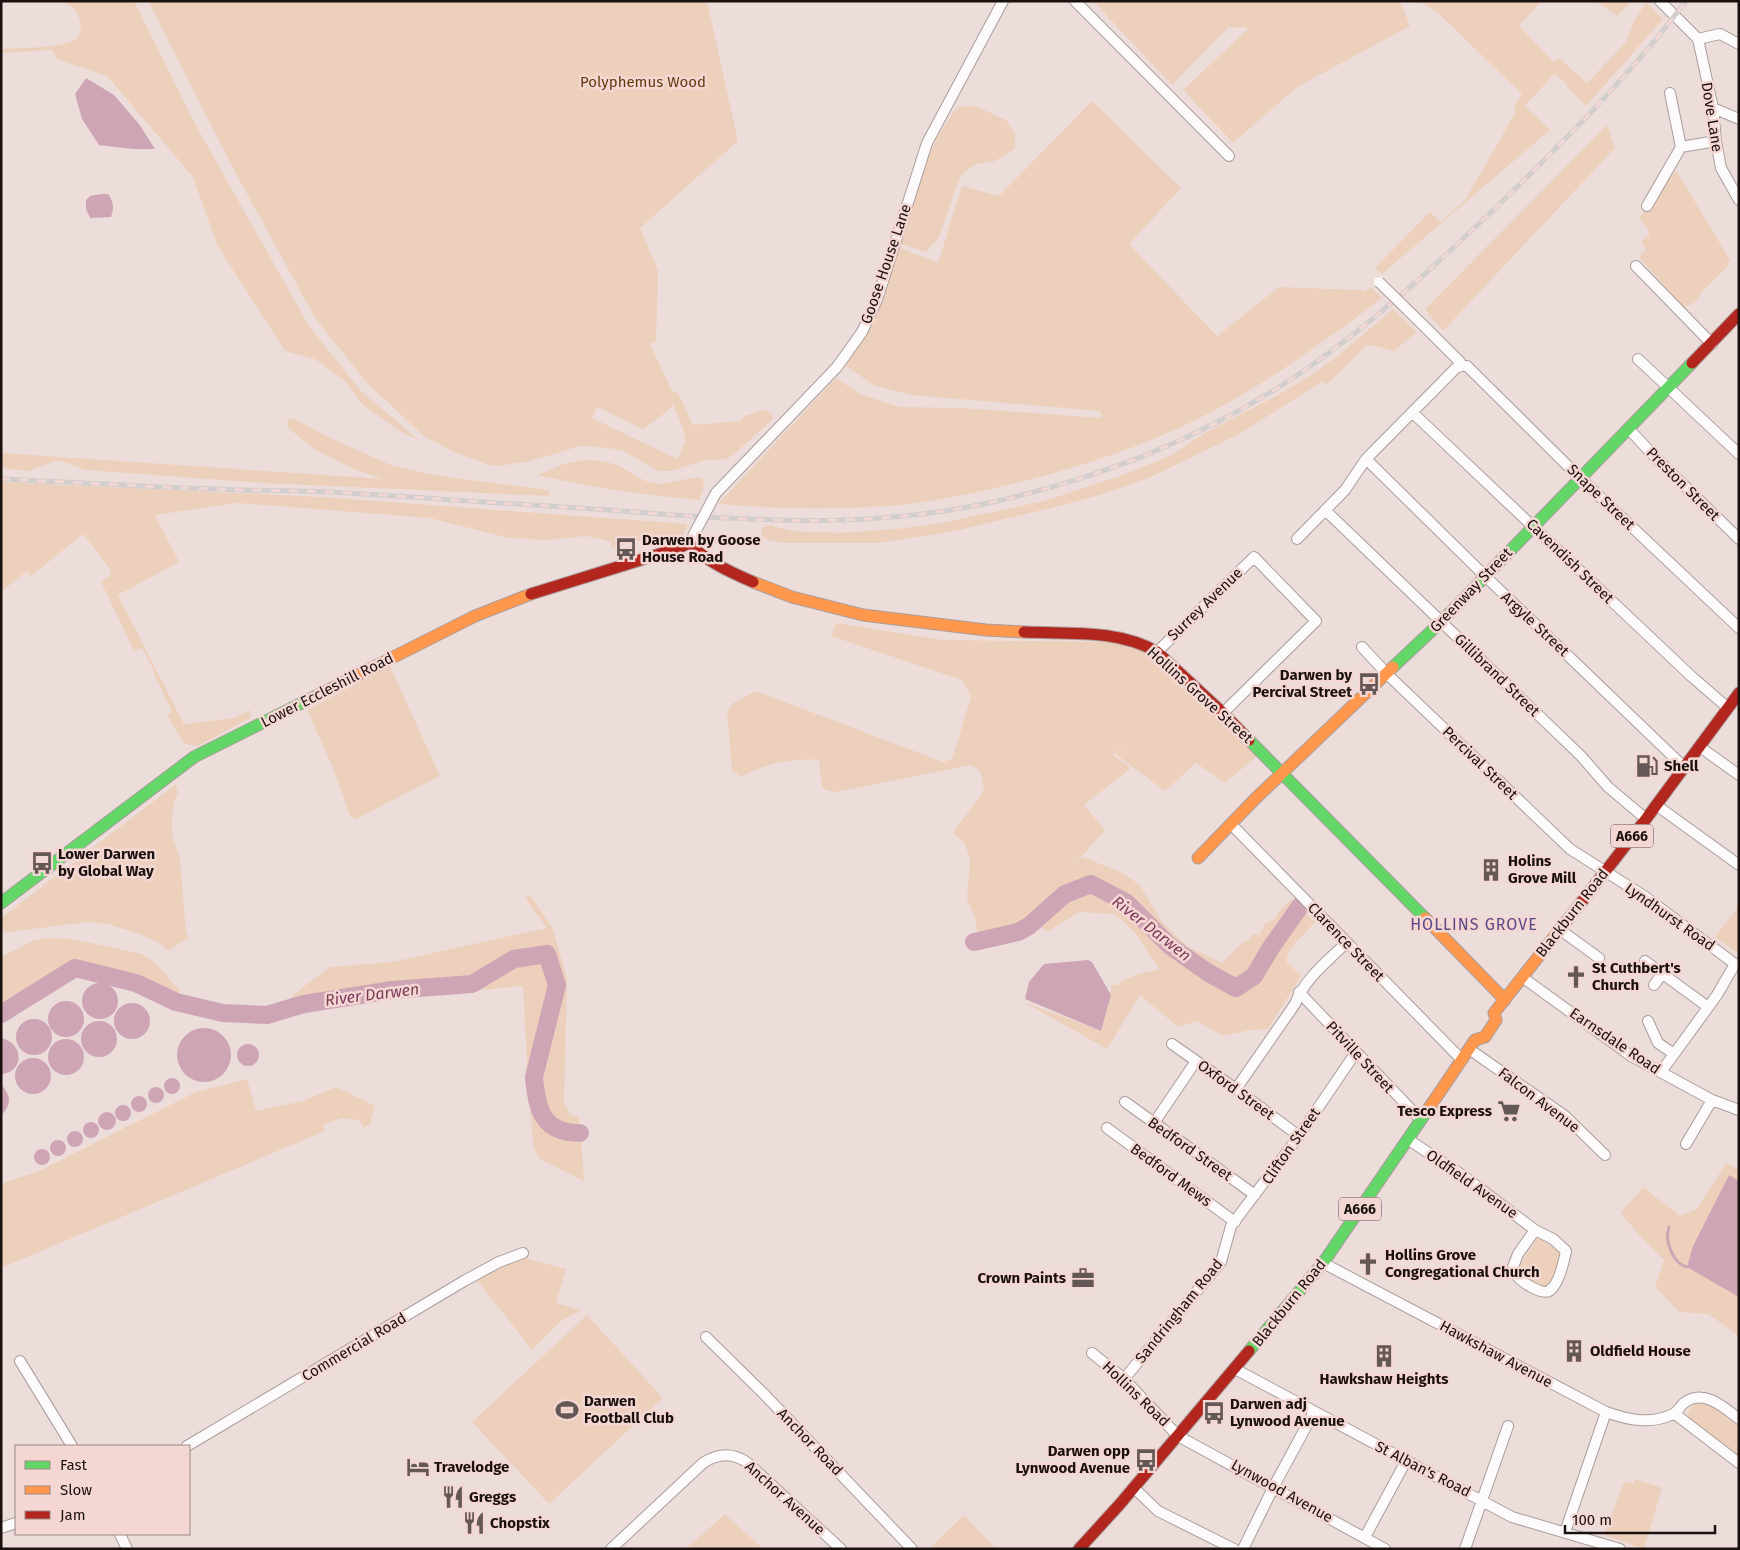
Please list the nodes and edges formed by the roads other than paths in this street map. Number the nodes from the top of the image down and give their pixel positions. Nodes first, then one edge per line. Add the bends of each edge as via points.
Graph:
1 (1003, 1) edge
2 (1075, 1) edge
3 (1660, 1) edge
4 (1694, 35) junction
5 (1739, 44) edge
6 (1670, 93) dead end
7 (1713, 108) junction
8 (1739, 119) edge
9 (1716, 141) junction
10 (1681, 148) junction
11 (1229, 156) dead end
12 (1739, 200) edge
13 (1647, 206) dead end
14 (1636, 266) dead end
15 (1379, 282) dead end
16 (1739, 314) edge
17 (1712, 344) junction
18 (1638, 359) dead end
19 (1462, 366) junction
20 (1668, 388) junction
21 (1413, 413) junction
22 (1629, 429) junction
23 (1739, 454) edge
24 (1366, 459) junction
25 (1580, 478) junction
26 (1325, 510) junction
27 (1533, 526) junction
28 (1297, 539) dead end
29 (1739, 539) edge
30 (690, 540) junction
31 (1484, 576) junction
32 (1442, 621) junction
33 (1736, 625) edge
34 (1362, 647) dead end
35 (1157, 652) junction
36 (1388, 674) junction
37 (1739, 693) edge
38 (1728, 708) junction
39 (1223, 713) junction
40 (1700, 746) junction
41 (1684, 767) junction
42 (1283, 773) junction
43 (1739, 775) edge
44 (1656, 805) junction
45 (1646, 819) junction
46 (1231, 824) junction
47 (1198, 858) dead end
48 (1739, 865) edge
49 (1605, 872) junction
50 (1, 903) edge
51 (1559, 929) junction
52 (1347, 942) junction
53 (1599, 958) dead end
54 (1645, 962) dead end
55 (1662, 974) junction
56 (1522, 977) junction
57 (1654, 985) dead end
58 (1299, 992) junction
59 (1505, 1000) junction
60 (1708, 1007) junction
61 (1494, 1013) junction
62 (1648, 1022) dead end
63 (1475, 1036) junction
64 (1172, 1044) dead end
65 (1356, 1052) junction
66 (1674, 1054) junction
67 (1462, 1060) junction
68 (1196, 1061) junction
69 (1661, 1072) junction
70 (1236, 1089) junction
71 (1712, 1100) junction
72 (1125, 1102) dead end
73 (1739, 1110) edge
74 (1421, 1120) junction
75 (1154, 1123) junction
76 (1107, 1128) dead end
77 (1299, 1136) junction
78 (1408, 1140) junction
79 (1686, 1144) dead end
80 (1605, 1155) dead end
81 (1255, 1196) junction
82 (1235, 1222) junction
83 (1535, 1230) junction
84 (1228, 1241) joint
85 (523, 1253) dead end
86 (1323, 1263) junction
87 (706, 1337) dead end
88 (1092, 1353) dead end
89 (20, 1361) dead end
90 (1235, 1369) junction
91 (1124, 1379) junction
92 (1314, 1412) junction
93 (1606, 1412) junction
94 (1675, 1414) junction
95 (1739, 1419) edge
96 (1508, 1426) dead end
97 (1178, 1436) junction
98 (71, 1445) edge
99 (189, 1445) edge
100 (1406, 1461) junction
101 (1739, 1463) edge
102 (1274, 1486) junction
103 (1134, 1488) junction
104 (1482, 1500) junction
105 (15, 1523) edge
106 (1, 1528) edge
107 (1565, 1532) junction
108 (1365, 1537) junction
109 (616, 1547) edge
110 (841, 1549) edge
111 (912, 1549) edge
112 (1079, 1549) edge
113 (1234, 1549) edge
114 (1243, 1549) edge
115 (1385, 1549) edge
116 (1465, 1549) edge
117 (1620, 1549) edge

1 - 30 street, Goose House Lane, bridge via 927,143 877,300 862,332 836,369 716,493
2 - 11 street
3 - 4 street
4 - 5 street via 1720,34
4 - 7 street, Dove Lane
6 - 10 street
7 - 8 street
7 - 9 street, Dove Lane
9 - 10 street
9 - 12 street, Dove Lane via 1721,168
10 - 13 street
14 - 17 street
15 - 19 street, Snape Street, bridge
16 - 17 main road, Greenway Street
17 - 20 main road, Greenway Street
18 - 20 street
19 - 21 street via 1456,368
19 - 25 street, Snape Street via 1471,368
20 - 22 main road, Greenway Street
20 - 23 street
21 - 24 street
21 - 27 street, Cavendish Street
22 - 25 main road, Greenway Street
22 - 29 street, Preston Street
24 - 26 street via 1345,490
24 - 31 street, Argyle Street
25 - 27 main road, Greenway Street
25 - 33 street, Snape Street
26 - 28 street
26 - 32 street, Gillibrand Street
27 - 31 main road, Greenway Street
27 - 38 street, Cavendish Street
30 - 35 main road, Hollins Grove Street via 698,553 760,585 792,597 864,615 986,630 1116,636
30 - 50 main road, Lower Eccleshill Road via 679,548 542,590 476,616 194,758
31 - 32 main road, Greenway Street
31 - 41 street, Argyle Street
32 - 36 main road, Greenway Street
32 - 45 street, Gillibrand Street via 1581,756 1608,787
34 - 36 street, Percival Street
35 - 39 main road, Hollins Grove Street
35 - 39 street, Surrey Avenue via 1254,557 1316,621
36 - 42 main road, Greenway Street
36 - 49 street, Percival Street via 1570,849
37 - 38 main road, Blackburn Road / A666
38 - 40 main road, Blackburn Road / A666
39 - 42 main road, Hollins Grove Street
40 - 41 main road, Blackburn Road / A666
40 - 43 street
41 - 44 main road, Blackburn Road / A666
42 - 46 main road, Greenway Street
42 - 59 main road, Hollins Grove Street
44 - 45 main road, Blackburn Road / A666
44 - 48 street
45 - 49 main road, Blackburn Road / A666
46 - 47 main road, Greenway Street
46 - 52 street, Clarence Street
49 - 51 main road, Blackburn Road / A666
49 - 60 street, Lyndhurst Road via 1644,896 1735,964
51 - 53 street
51 - 56 main road, Blackburn Road / A666
52 - 58 street
52 - 67 street, Clarence Street
54 - 55 street
55 - 57 street
55 - 60 street
56 - 59 main road, Blackburn Road / A666
56 - 69 street, Earnsdale Road via 1632,1056
58 - 65 street, Pitville Street
58 - 70 street via 1284,1021
59 - 61 main road, Blackburn Road / A666
60 - 66 street
61 - 63 main road, Blackburn Road / A666 via 1488,1014
61 - 63 main road, Blackburn Road / A666 via 1496,1020 1485,1037
62 - 66 street via 1658,1043
63 - 67 main road, Blackburn Road / A666
63 - 80 street, Falcon Avenue
64 - 68 street, Oxford Street
65 - 74 street, Pitville Street
65 - 77 street, Clifton Street
66 - 69 street
67 - 74 main road, Blackburn Road / A666
68 - 70 street, Oxford Street
68 - 75 street
69 - 71 street, Earnsdale Road
70 - 77 street, Oxford Street
71 - 73 street, Earnsdale Road
71 - 79 street
72 - 75 street, Bedford Street
74 - 78 main road, Blackburn Road / A666
75 - 81 street, Bedford Street
76 - 82 street, Bedford Mews
77 - 81 street, Clifton Street
78 - 83 street, Oldfield Avenue via 1465,1177
78 - 86 main road, Blackburn Road / A666
81 - 82 street, Clifton Street
82 - 84 street, Clifton Street
83 - 83 street, Oldfield Avenue via 1513,1267 1518,1277 1546,1292 1555,1284 1566,1251 1553,1239
84 - 91 street, Sandringham Road via 1221,1262
85 - 99 street, Commercial Road via 464,1281
86 - 90 main road, Blackburn Road / A666
86 - 93 street, Hawkshaw Avenue
87 - 111 street, Anchor Road
88 - 91 street, Hollins Road
89 - 98 street
90 - 92 street, St Alban's Road
90 - 97 main road, Blackburn Road / A666
91 - 97 street, Hollins Road
92 - 100 street, St Alban's Road
92 - 102 street
93 - 94 street, Hawkshaw Avenue via 1639,1421
93 - 107 street
94 - 95 street, Hawkshaw Avenue via 1684,1403 1705,1398
94 - 101 street
96 - 104 street
97 - 102 street, Lynwood Avenue
97 - 103 main road, Blackburn Road / A666
100 - 104 street, St Alban's Road
100 - 108 street
102 - 108 street, Lynwood Avenue
102 - 114 street
103 - 112 main road, Blackburn Road / A666
103 - 113 street via 1158,1511
104 - 107 street, St Alban's Road via 1512,1517
104 - 116 street
105 - 106 street
107 - 117 street, St Alban's Road
108 - 115 street, Lynwood Avenue
109 - 110 street, Anchor Avenue via 703,1463 715,1456 729,1455 749,1464

